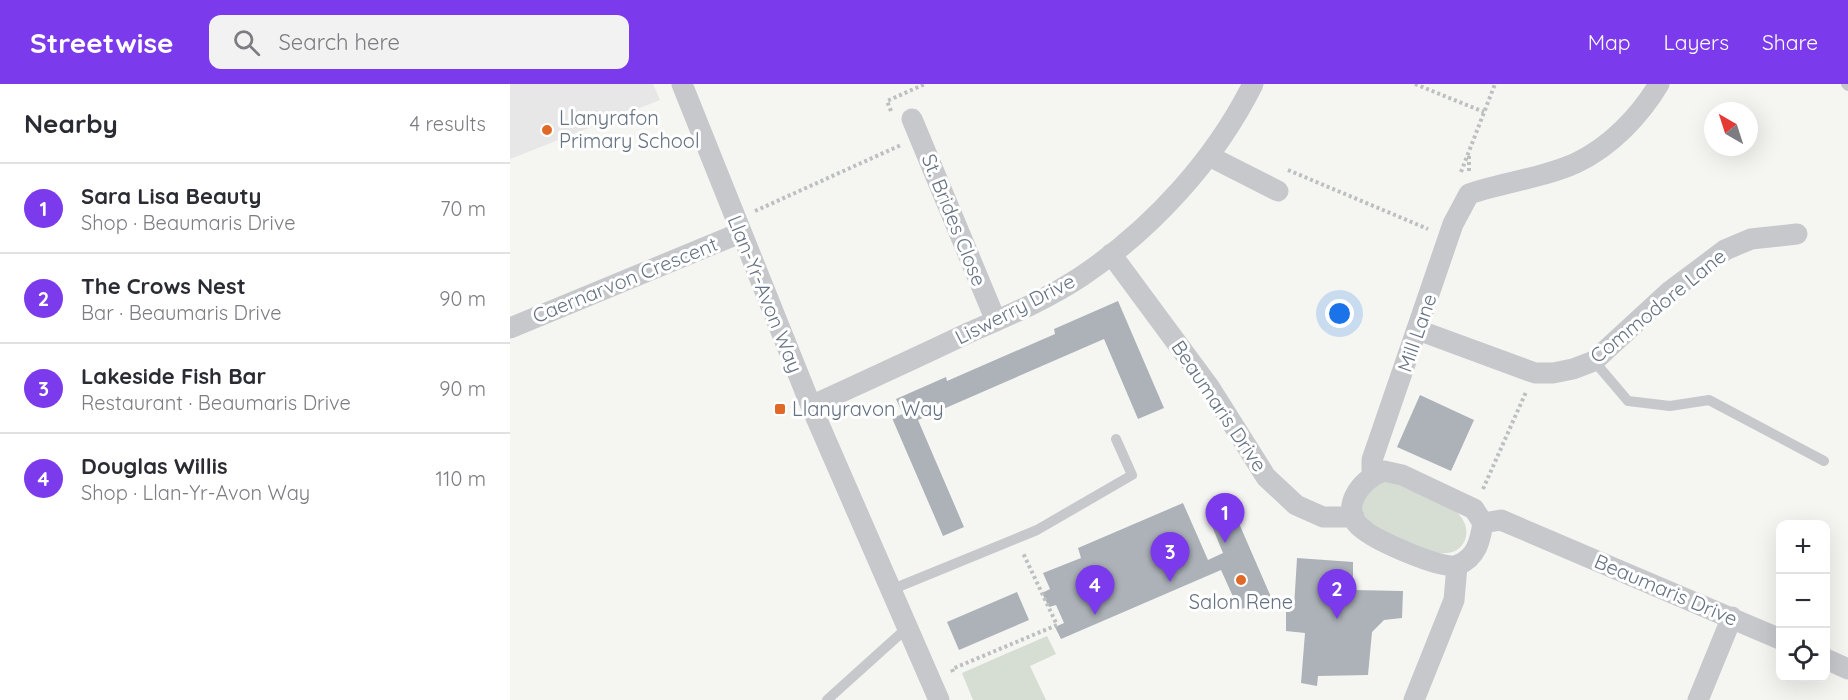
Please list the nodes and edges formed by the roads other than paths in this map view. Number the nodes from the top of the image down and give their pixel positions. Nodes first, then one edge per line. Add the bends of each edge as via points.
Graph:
1 (682, 84) edge
2 (1253, 84) edge
3 (1659, 84) edge
4 (904, 120) road end
5 (1209, 156) junction
6 (1278, 191) road end
7 (738, 226) junction
8 (1797, 234) dead end
9 (1111, 254) junction
10 (996, 321) junction
11 (510, 328) edge
12 (1418, 330) junction
13 (1594, 361) junction
14 (811, 406) junction
15 (1116, 439) dead end
16 (1824, 461) dead end
17 (1372, 474) junction
18 (1479, 516) junction
19 (1354, 517) junction
20 (1457, 566) junction
21 (892, 589) junction
22 (1732, 617) junction
23 (908, 627) junction
24 (1776, 637) edge
25 (1830, 661) edge
26 (1848, 669) edge
27 (827, 700) edge
28 (939, 700) edge
29 (1414, 700) edge
30 (1698, 700) edge

1 - 7 street, Llan-Yr-Avon Way
2 - 5 street, Liswerry Drive via 1239,113
3 - 12 street, Mill Lane via 1623,131 1600,150 1575,164 1469,194 1453,224
4 - 10 street, St. Brides Close
5 - 6 street
5 - 9 street, Liswerry Drive via 1150,220
7 - 11 street, Caernarvon Crescent
7 - 14 street, Llan-Yr-Avon Way
8 - 13 street, Commodore Lane via 1751,239 1725,250 1669,292
9 - 10 street, Liswerry Drive via 1040,301
9 - 19 street, Beaumaris Drive via 1210,388 1266,477 1296,505 1323,517
10 - 14 street, Liswerry Drive
12 - 13 street, Commodore Lane via 1535,373 1573,369
12 - 17 street, Mill Lane via 1372,460
13 - 16 lane via 1628,401 1670,406 1709,400
14 - 21 street, Llan-Yr-Avon Way
15 - 21 lane via 1132,475 1037,530
17 - 18 street via 1384,471 1402,475
17 - 19 street via 1358,486 1352,501
18 - 20 street via 1479,546
18 - 22 street, Beaumaris Drive via 1501,520
19 - 20 street via 1362,530 1437,565
20 - 29 street via 1454,600
21 - 23 street, Llan-Yr-Avon Way
22 - 24 street, Beaumaris Drive
22 - 30 street
23 - 27 lane
23 - 28 street, Llan-Yr-Avon Way
25 - 26 street

